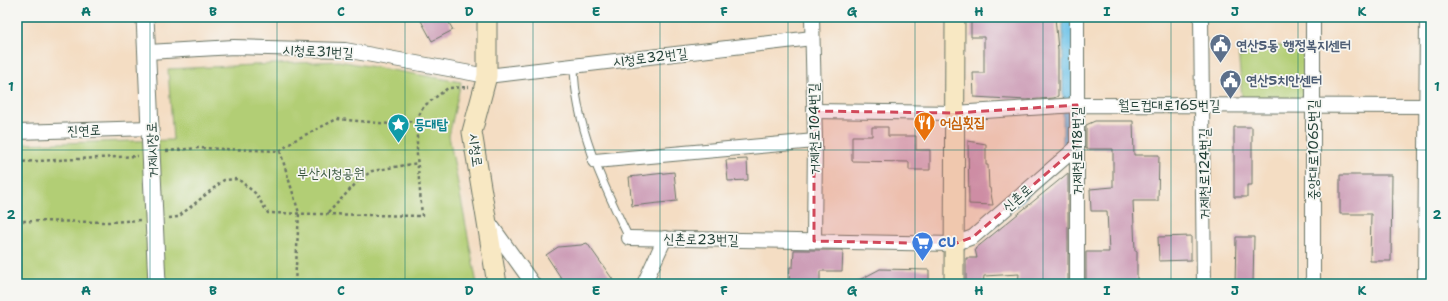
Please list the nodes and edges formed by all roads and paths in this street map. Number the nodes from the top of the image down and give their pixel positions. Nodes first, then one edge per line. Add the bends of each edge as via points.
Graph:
1 (146, 17) edge
2 (487, 17) edge
3 (812, 17) edge
4 (955, 17) edge
5 (1077, 17) edge
6 (1201, 17) edge
7 (1313, 17) edge
8 (1427, 17) edge
9 (812, 38) junction
10 (148, 52) junction
11 (574, 66) junction
12 (485, 81) junction
13 (1077, 105) junction
14 (1203, 105) junction
15 (1313, 106) junction
16 (1429, 106) edge
17 (814, 111) junction
18 (955, 113) junction
19 (417, 120) junction
20 (151, 128) junction
21 (17, 132) edge
22 (815, 141) junction
23 (1077, 147) junction
24 (280, 152) junction
25 (145, 154) junction
26 (595, 161) junction
27 (17, 162) edge
28 (418, 163) junction
29 (299, 213) junction
30 (328, 214) junction
31 (487, 218) junction
32 (149, 219) junction
33 (17, 221) edge
34 (628, 238) joint
35 (665, 238) junction
36 (814, 242) junction
37 (954, 244) junction
38 (157, 284) edge
39 (295, 284) edge
40 (497, 284) edge
41 (533, 284) edge
42 (644, 284) edge
43 (954, 284) edge
44 (1078, 284) edge
45 (1204, 284) edge
46 (1313, 284) edge
47 (1425, 284) edge

1 - 10 street, 거제시장로
2 - 12 main road, 시청로
3 - 9 street, 거제천로104번길
4 - 18 main road
5 - 13 street, 거제천로118번길
6 - 14 street, 거제천로124번길
7 - 15 street, 중앙대로1065번길
8 - 16 street
9 - 11 street, 시청로32번길
9 - 17 street, 거제천로104번길
10 - 12 street, 시청로31번길 via 234,47 345,50
10 - 20 street, 거제시장로
11 - 12 street, 시청로32번길
11 - 26 lane, 신촌로23번길 via 580,118
12 - 19 path via 448,88 424,106
12 - 31 main road, 시청로 via 472,132
13 - 14 street, 월드컵대로165번길
13 - 18 street, 월드컵대로165번길
13 - 23 street, 거제천로118번길
14 - 15 street, 월드컵대로165번길
14 - 45 street, 거제천로124번길
15 - 16 street, 월드컵대로165번길
15 - 46 street, 중앙대로1065번길
16 - 47 street
17 - 18 street
17 - 22 street, 거제천로104번길
18 - 37 main road
19 - 24 path via 400,125 337,119 295,140
19 - 28 path
20 - 21 street, 진연로
20 - 25 street, 거제시장로
22 - 26 street
22 - 36 street, 거제천로104번길
23 - 37 street, 신촌로 via 973,237
23 - 44 street, 거제천로118번길
24 - 25 path via 198,148
24 - 29 path
25 - 27 path
25 - 32 street, 거제시장로
26 - 34 lane, 신촌로23번길
28 - 30 path via 372,171
28 - 30 path via 422,216
29 - 30 path
29 - 32 path via 268,213 255,193 238,179 224,180 178,217
29 - 39 path
31 - 40 main road, 시청로
31 - 41 street
32 - 33 path via 111,222
32 - 38 street, 거제시장로
34 - 35 street, 신촌로23번길
35 - 36 street, 신촌로23번길
35 - 42 street
36 - 37 street, 신촌로23번길
37 - 43 main road

